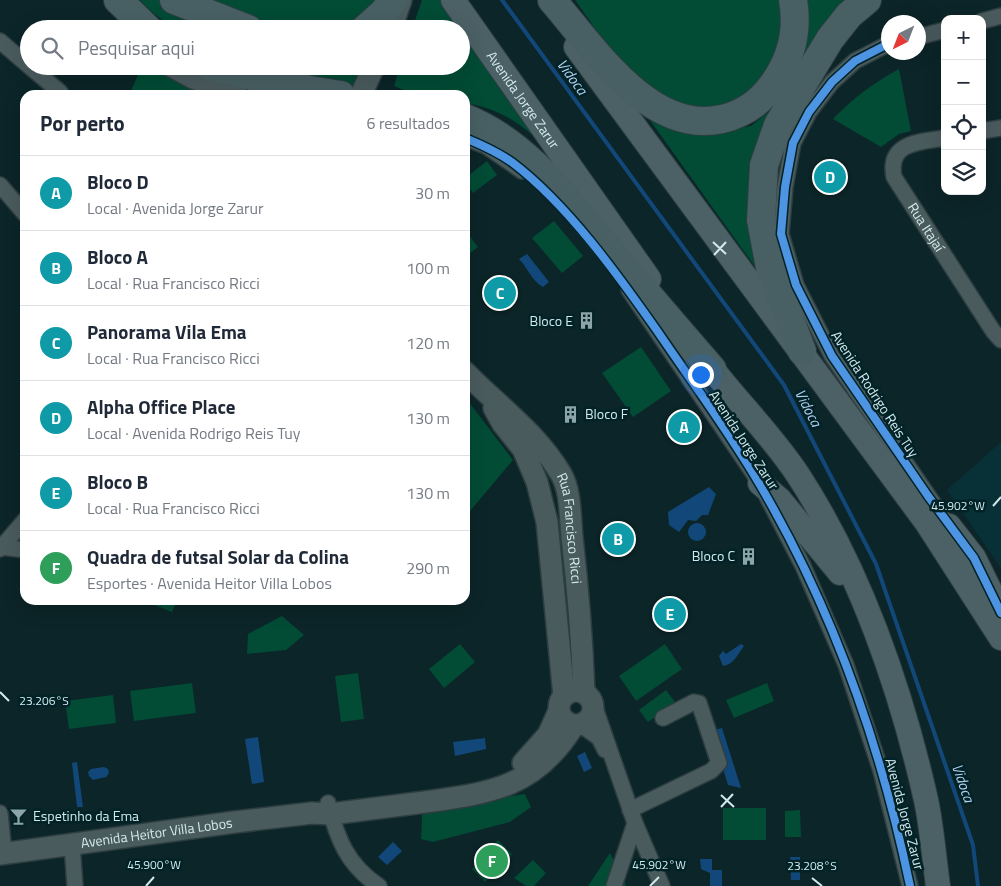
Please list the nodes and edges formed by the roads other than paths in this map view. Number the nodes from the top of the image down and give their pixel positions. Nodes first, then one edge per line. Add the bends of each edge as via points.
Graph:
1 (109, 0) edge
2 (118, 0) edge
3 (174, 0) edge
4 (393, 0) edge
5 (401, 0) edge
6 (454, 0) edge
7 (541, 0) edge
8 (552, 0) edge
9 (794, 0) edge
10 (867, 0) edge
11 (1001, 16) edge
12 (123, 20) edge
13 (139, 20) edge
14 (225, 20) edge
15 (376, 20) edge
16 (394, 20) edge
17 (468, 20) edge
18 (986, 20) edge
19 (470, 23) edge
20 (941, 31) edge
21 (926, 34) edge
22 (0, 41) edge
23 (881, 48) edge
24 (20, 58) edge
25 (40, 75) edge
26 (187, 75) edge
27 (247, 75) edge
28 (369, 75) edge
29 (58, 90) edge
30 (224, 90) edge
31 (310, 90) edge
32 (359, 90) edge
33 (470, 120) edge
34 (1001, 128) edge
35 (986, 130) edge
36 (941, 139) edge
37 (470, 140) edge
38 (0, 185) edge
39 (20, 208) edge
40 (1001, 340) edge
41 (802, 350) junction
42 (712, 369) junction
43 (470, 377) edge
44 (487, 395) junction
45 (562, 475) junction
46 (537, 482) junction
47 (760, 484) junction
48 (20, 526) edge
49 (949, 526) joint
50 (1, 548) edge
51 (20, 550) edge
52 (863, 601) junction
53 (1001, 613) edge
54 (1001, 638) edge
55 (576, 709) junction
56 (663, 718) dead end
57 (614, 766) junction
58 (324, 810) junction
59 (0, 813) edge
60 (632, 816) junction
61 (72, 845) junction
62 (2, 854) edge
63 (76, 886) edge
64 (379, 886) edge
65 (614, 886) edge
66 (662, 886) edge
67 (910, 886) edge
68 (938, 886) edge

1 - 12 street
2 - 13 highway
3 - 14 highway
4 - 15 highway
5 - 16 street
6 - 17 main road, Avenida Jorge Zarur
7 - 41 main road
8 - 9 highway via 625,84 665,111 688,120 702,121 742,111 765,95 775,82 791,52
10 - 41 highway via 830,39 778,125 764,165 760,220 770,268
11 - 18 street
19 - 42 main road, Avenida Jorge Zarur
20 - 21 street
22 - 24 street
23 - 49 street, Avenida Rodrigo Reis Tuy via 856,61 832,82 809,112 793,143 781,234 796,285 832,356
25 - 29 street
26 - 30 street
27 - 31 highway
28 - 32 street
33 - 42 highway via 507,140 527,157
34 - 35 street
36 - 40 street, Rua Itajaí via 903,148 894,161 894,177
37 - 47 street, Avenida Jorge Zarur via 511,162 562,209 628,289
38 - 39 street
41 - 54 main road via 927,523
42 - 52 main road, Avenida Jorge Zarur via 796,472 820,510
43 - 44 street, Rua Francisco Ricci
44 - 45 street, Rua Francisco Ricci via 527,428
44 - 46 street, Rua Francisco Ricci via 523,450
45 - 46 street via 550,473
45 - 55 street, Rua Francisco Ricci via 570,515 582,630
46 - 55 street, Rua Francisco Ricci
47 - 52 main road via 798,520
47 - 67 street, Avenida Jorge Zarur via 803,566 846,665 881,771
48 - 50 street
49 - 53 main road via 974,558
50 - 51 street
52 - 68 main road, Avenida Jorge Zarur via 899,696 926,802
55 - 57 street
55 - 57 street via 599,738
55 - 58 street, Avenida Heitor Villa Lobos via 551,729 540,746 520,765 501,776 474,784 365,795
56 - 60 street via 694,702 699,703 719,763 711,771
57 - 60 street
58 - 61 street, Avenida Heitor Villa Lobos
58 - 64 street via 344,852 362,873
59 - 62 street
60 - 65 street
60 - 66 street
61 - 62 street, Avenida Heitor Villa Lobos
61 - 63 street

